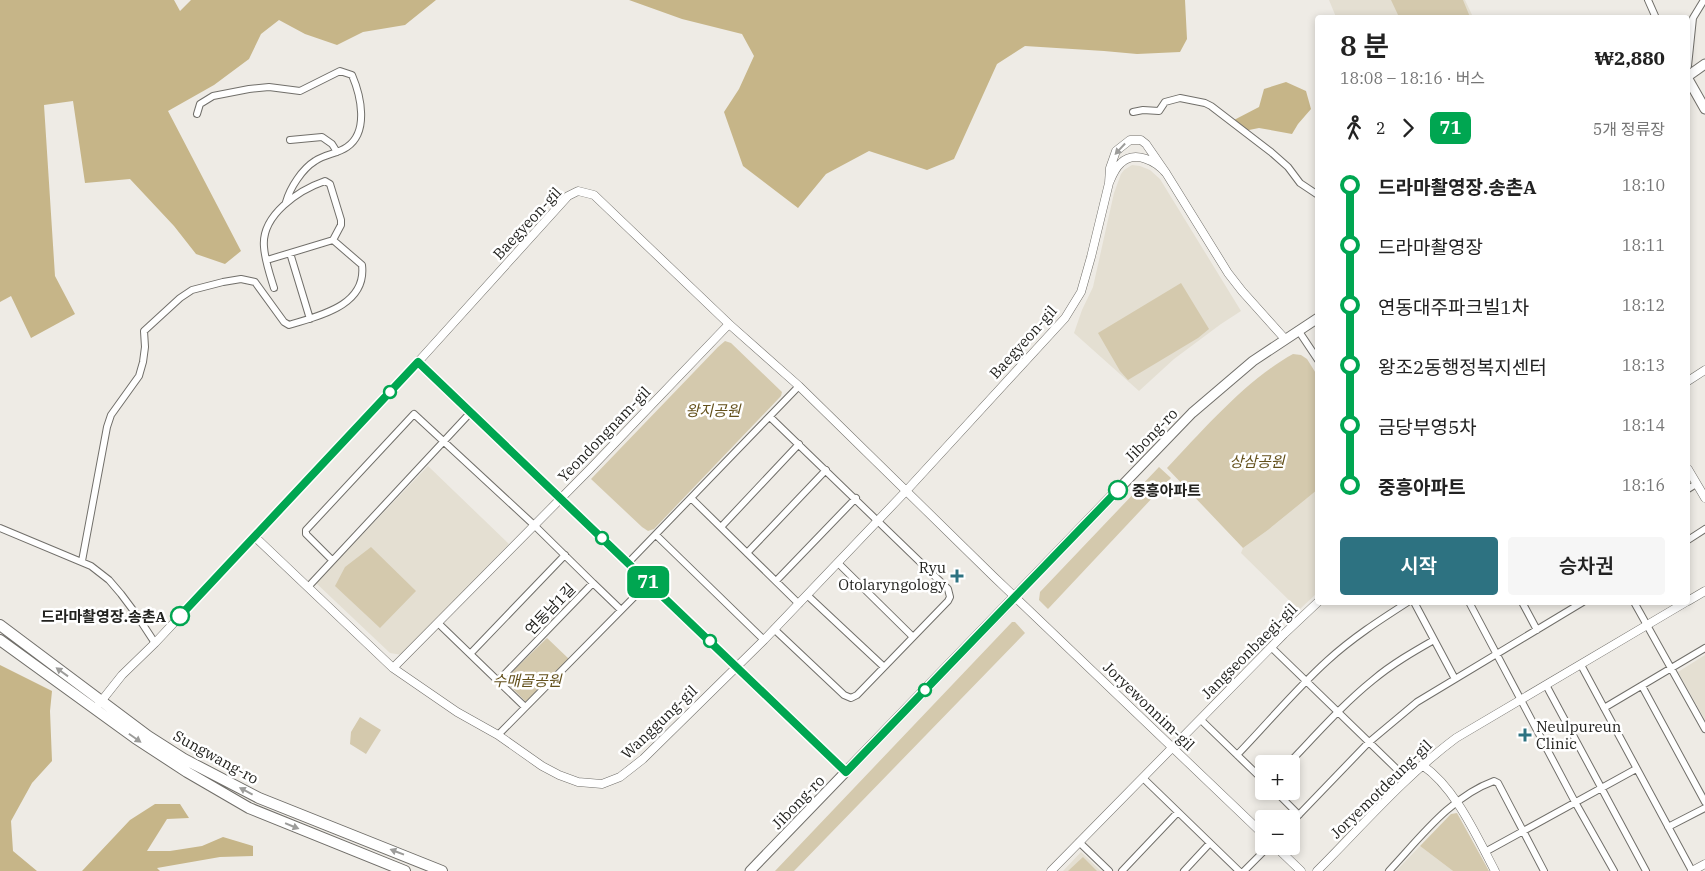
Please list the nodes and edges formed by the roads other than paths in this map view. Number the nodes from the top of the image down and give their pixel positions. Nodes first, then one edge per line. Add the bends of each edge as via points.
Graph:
1 (1648, 0) edge
2 (1704, 0) edge
3 (1655, 15) edge
4 (1690, 47) edge
5 (1705, 64) edge
6 (1690, 75) edge
7 (1690, 81) edge
8 (1705, 109) edge
9 (1132, 112) dead end
10 (197, 114) dead end
11 (290, 140) dead end
12 (337, 152) junction
13 (1166, 174) junction
14 (1109, 183) junction
15 (1315, 193) edge
16 (286, 203) junction
17 (333, 240) junction
18 (290, 253) junction
19 (267, 260) junction
20 (274, 288) dead end
21 (310, 319) junction
22 (1315, 320) edge
23 (729, 324) junction
24 (1298, 330) junction
25 (1285, 339) junction
26 (1315, 356) edge
27 (418, 362) junction
28 (1705, 370) edge
29 (1690, 379) edge
30 (799, 386) junction
31 (471, 412) junction
32 (770, 417) junction
33 (443, 442) junction
34 (799, 444) junction
35 (826, 470) junction
36 (1690, 473) edge
37 (1696, 484) junction
38 (1690, 488) edge
39 (907, 490) junction
40 (560, 498) junction
41 (691, 498) junction
42 (856, 498) junction
43 (1705, 498) edge
44 (877, 520) junction
45 (534, 525) junction
46 (721, 527) junction
47 (0, 528) edge
48 (1705, 529) edge
49 (656, 534) junction
50 (255, 537) junction
51 (1690, 539) edge
52 (747, 553) junction
53 (565, 555) junction
54 (332, 560) junction
55 (82, 561) junction
56 (628, 563) junction
57 (838, 563) junction
58 (776, 581) junction
59 (648, 582) junction
60 (593, 583) junction
61 (308, 586) junction
62 (1705, 591) edge
63 (807, 595) junction
64 (1015, 597) junction
65 (1690, 600) edge
66 (799, 604) junction
67 (1315, 605) edge
68 (1403, 605) edge
69 (1416, 605) edge
70 (1471, 605) edge
71 (1524, 605) edge
72 (1578, 605) edge
73 (1636, 605) edge
74 (1682, 605) edge
75 (621, 610) junction
76 (438, 623) junction
77 (0, 626) edge
78 (1648, 626) junction
79 (774, 629) junction
80 (1537, 630) junction
81 (913, 637) junction
82 (0, 640) edge
83 (764, 640) junction
84 (1434, 640) junction
85 (154, 643) junction
86 (1271, 647) junction
87 (1705, 648) edge
88 (470, 654) junction
89 (1497, 654) junction
90 (1581, 665) junction
91 (736, 667) junction
92 (884, 667) junction
93 (393, 668) junction
94 (1672, 668) junction
95 (1455, 679) junction
96 (498, 681) junction
97 (1306, 681) junction
98 (1546, 685) junction
99 (1642, 686) junction
100 (1522, 699) junction
101 (99, 705) junction
102 (525, 707) junction
103 (1604, 708) junction
104 (1338, 712) junction
105 (1201, 720) junction
106 (1705, 729) edge
107 (498, 735) junction
108 (1370, 742) junction
109 (1173, 748) junction
110 (1237, 755) junction
111 (1297, 755) edge
112 (1422, 765) junction
113 (1636, 769) junction
114 (846, 772) junction
115 (1255, 772) edge
116 (1143, 778) junction
117 (1407, 779) junction
118 (1602, 788) junction
119 (1284, 800) edge
120 (1456, 802) junction
121 (1575, 802) junction
122 (1705, 802) edge
123 (1705, 808) edge
124 (1294, 810) edge
125 (1178, 812) junction
126 (1300, 814) edge
127 (1255, 826) edge
128 (1668, 827) junction
129 (1524, 830) junction
130 (1079, 842) junction
131 (1210, 843) junction
132 (1484, 852) junction
133 (1260, 855) edge
134 (1285, 855) edge
135 (1705, 864) edge
136 (752, 870) edge
137 (405, 871) edge
138 (442, 871) edge
139 (1051, 871) edge
140 (1109, 871) edge
141 (1122, 871) edge
142 (1184, 871) edge
143 (1239, 871) edge
144 (1244, 871) edge
145 (1301, 871) edge
146 (1317, 871) edge
147 (1389, 871) edge
148 (1495, 871) edge
149 (1544, 871) edge
150 (1614, 871) edge
151 (1646, 871) edge
152 (1692, 871) edge

1 - 3 street
2 - 4 street via 1693,18
5 - 6 main road
7 - 8 main road
9 - 15 street via 1159,112 1165,102 1180,98 1205,103 1271,152 1300,183
10 - 12 street via 200,104 213,96 269,86 300,91 340,71 346,72 354,79 361,120 358,135 348,147
11 - 12 street via 322,137
12 - 16 street via 311,164 288,194
13 - 14 street, Baegyeon-gil via 1151,161 1135,158 1123,161
13 -> 14 street, Baegyeon-gil via 1146,144 1135,140 1126,142 1116,151
13 - 25 street, Baegyeon-gil via 1228,273
14 - 39 street, Baegyeon-gil via 1086,276 1074,305 1056,329
16 - 17 street via 314,184 325,181 330,184 341,220
16 - 19 street via 276,211 264,238
17 - 18 street
17 - 21 street via 362,265 363,273 358,288 347,302
18 - 19 street
18 - 21 street
19 - 20 street
21 - 55 street via 289,325 255,282 240,279 192,290 144,331 145,347 139,376 115,408 107,426
22 - 24 main road, Jibong-ro
23 - 27 street, Baegyeon-gil via 594,195 578,191 568,196
23 - 30 street, Baegyeon-gil
23 - 40 street, Yeondongnam-gil
24 - 25 main road, Jibong-ro
24 - 26 street
25 - 64 main road, Jibong-ro via 1206,399
27 - 31 street
27 - 50 street, Baegyeon-gil
28 - 29 street
30 - 32 street
30 - 39 street, Baegyeon-gil
31 - 33 street
31 - 40 street
32 - 34 street
32 - 41 street
33 - 45 street, 연동남1길
33 - 54 street
33 - 54 street, 연동남1길 via 414,414 306,530 306,534
34 - 35 street
34 - 46 street
35 - 42 street
35 - 52 street
36 - 37 street
37 - 38 street
37 - 43 street
39 - 44 street, Wanggung-gil
39 - 64 street, Baegyeon-gil
40 - 45 street, Yeondongnam-gil
40 - 56 street
41 - 46 street
41 - 49 street
42 - 44 street
42 - 58 street
44 - 57 street, Wanggung-gil
44 - 81 street via 949,592 948,601
45 - 53 street, 연동남1길
45 - 76 street, Yeondongnam-gil
46 - 52 street
47 - 55 street
48 - 51 street
49 - 56 street
49 - 83 street
50 - 61 street, Wanggung-gil
50 - 85 street, Baegyeon-gil
52 - 58 street
53 - 60 street, 연동남1길
53 - 88 street, 연동남1길
54 - 61 street
55 - 85 street via 104,576 121,594
56 - 59 street
57 - 63 street, Wanggung-gil
57 - 81 street
58 - 66 street
59 - 75 street
59 - 91 street
60 - 75 street
60 - 96 street, 연동남1길
61 - 93 street, Wanggung-gil
62 - 65 street, Joryemotdeung-gil
63 - 66 street, Wanggung-gil
63 - 92 street
64 - 109 street, Joryewonnim-gil
64 - 114 main road, Jibong-ro
66 - 79 street, Wanggung-gil
67 - 86 street, Jangseonbaegi-gil
68 - 97 street via 1357,637
69 - 84 street
70 - 89 street
71 - 80 street
72 - 80 street
73 - 78 street
74 - 78 street, Joryemotdeung-gil
75 - 102 street
76 - 88 street
76 - 93 street, Yeondongnam-gil
101 -> 77 main road, Sungwang-ro
78 - 90 street, Joryemotdeung-gil
78 - 94 street
79 - 83 street, Wanggung-gil
79 - 92 street via 848,697 857,695
80 - 89 street
81 - 92 street
82 - 101 main road, Sungwang-ro
83 - 91 street, Wanggung-gil
84 - 95 street
84 - 104 street via 1374,679
85 - 101 street, Baegyeon-gil via 122,674
86 - 97 street
86 - 105 street, Jangseonbaegi-gil
87 - 94 street
88 - 96 street
89 - 95 street
89 - 100 street
90 - 98 street, Joryemotdeung-gil
90 - 103 street
91 - 107 street, Wanggung-gil via 643,759 620,777 602,784 582,783 559,775
91 - 114 street
93 - 107 street, Wanggung-gil via 456,712
94 - 99 street
94 - 106 street
95 - 108 street via 1418,702
96 - 102 street
97 - 104 street
97 - 110 street
98 - 100 street, Joryemotdeung-gil
98 - 118 street
99 - 103 street
99 - 122 street
100 - 112 street, Joryemotdeung-gil via 1456,738
100 - 121 street
101 -> 137 main road, Sungwang-ro via 187,772 249,808
138 -> 101 main road, Sungwang-ro via 259,798 184,759
102 - 107 street
103 - 113 street
104 - 108 street
104 - 111 street
105 - 109 street, Jangseonbaegi-gil
105 - 110 street, Jangseonbaegi-gil
108 - 117 street
108 - 126 street
109 - 116 street, Jangseonbaegi-gil
109 - 127 street, Joryewonnim-gil
110 - 115 street, Jangseonbaegi-gil
112 - 117 street, Joryemotdeung-gil
112 - 120 street via 1433,772
113 - 118 street
113 - 128 street
114 - 136 main road, Jibong-ro
116 - 125 street
116 - 130 street, Jangseonbaegi-gil
117 - 146 street, Joryemotdeung-gil
118 - 121 street
118 - 151 street
119 - 124 street
120 - 129 street via 1496,781
120 - 132 street
120 - 147 street
121 - 129 street
121 - 150 street
123 - 128 street
125 - 131 street
125 - 141 street
128 - 152 street
129 - 132 street
129 - 149 street
130 - 139 street, Jangseonbaegi-gil
130 - 140 street
131 - 142 street
131 - 143 street
132 - 148 street
133 - 144 street
134 - 145 street
135 - 152 street

